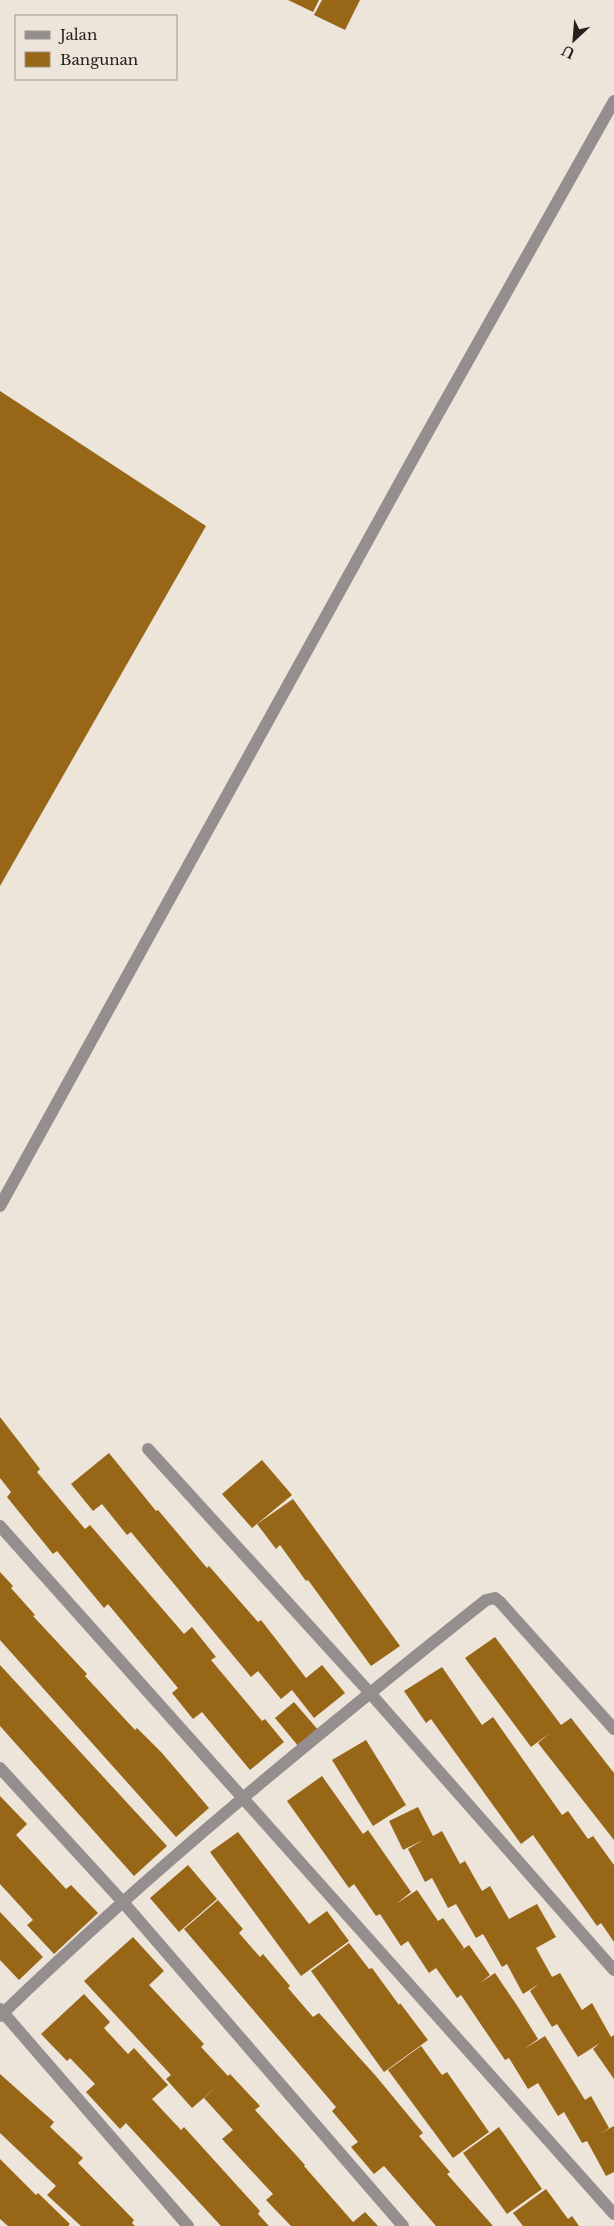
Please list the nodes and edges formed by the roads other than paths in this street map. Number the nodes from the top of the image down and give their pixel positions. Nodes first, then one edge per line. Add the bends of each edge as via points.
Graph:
1 (614, 101) edge
2 (0, 1206) edge
3 (148, 1448) dead end
4 (0, 1526) edge
5 (370, 1693) junction
6 (614, 1729) edge
7 (0, 1768) edge
8 (242, 1797) junction
9 (122, 1901) junction
10 (614, 1970) edge
11 (1, 2013) edge
12 (614, 2214) edge
13 (188, 2226) edge
14 (403, 2226) edge

1 - 2 street
3 - 5 street
4 - 8 street
5 - 6 street via 486,1600 495,1598
5 - 8 street
5 - 10 street
7 - 9 street
8 - 9 street
8 - 12 street
9 - 11 street
9 - 14 street
11 - 13 street

